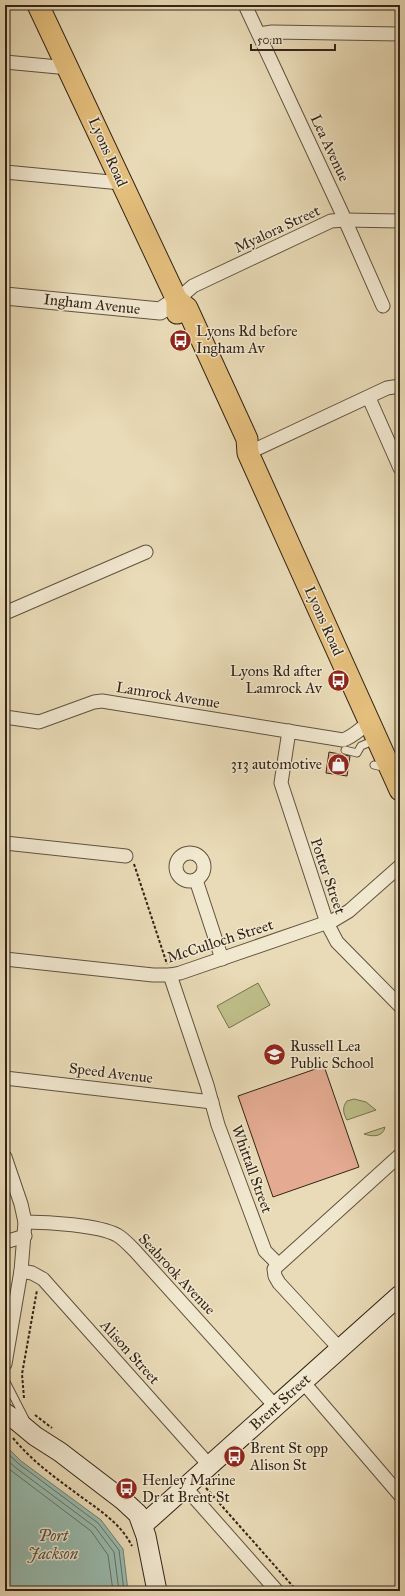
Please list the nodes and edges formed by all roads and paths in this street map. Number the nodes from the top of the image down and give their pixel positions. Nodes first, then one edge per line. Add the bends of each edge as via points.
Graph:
1 (38, 5) edge
2 (245, 5) edge
3 (259, 34) junction
4 (400, 34) edge
5 (5, 62) edge
6 (69, 68) junction
7 (5, 172) edge
8 (121, 184) junction
9 (345, 220) junction
10 (400, 221) edge
11 (5, 296) edge
12 (177, 300) junction
13 (383, 306) dead end
14 (400, 386) edge
15 (369, 398) junction
16 (248, 453) junction
17 (400, 468) edge
18 (146, 552) dead end
19 (5, 613) edge
20 (5, 717) edge
21 (289, 731) junction
22 (374, 731) junction
23 (345, 750) dead end
24 (400, 790) edge
25 (5, 843) edge
26 (126, 856) joint
27 (400, 866) edge
28 (196, 880) dead end
29 (327, 923) junction
30 (5, 959) edge
31 (222, 959) junction
32 (170, 975) junction
33 (400, 1006) edge
34 (5, 1078) edge
35 (212, 1102) junction
36 (400, 1155) edge
37 (5, 1157) edge
38 (5, 1203) edge
39 (25, 1222) junction
40 (5, 1230) edge
41 (25, 1236) junction
42 (5, 1242) edge
43 (278, 1264) junction
44 (21, 1271) junction
45 (38, 1286) dead end
46 (400, 1295) edge
47 (339, 1348) junction
48 (5, 1364) edge
49 (5, 1380) edge
50 (303, 1382) junction
51 (24, 1400) dead end
52 (275, 1406) junction
53 (30, 1411) dead end
54 (5, 1414) edge
55 (48, 1435) junction
56 (11, 1436) dead end
57 (209, 1464) junction
58 (185, 1487) junction
59 (206, 1488) dead end
60 (400, 1495) edge
61 (143, 1525) junction
62 (134, 1551) dead end
63 (157, 1591) edge
64 (277, 1591) edge
65 (297, 1591) edge

1 - 6 main road, Lyons Road
2 - 3 street, Lea Avenue
3 - 4 street
3 - 9 street, Lea Avenue
5 - 6 street
6 - 8 main road, Lyons Road
7 - 8 street
8 - 12 main road, Lyons Road
9 - 10 street, Myalora Street
9 - 12 street, Myalora Street via 331,221 310,230 193,286
9 - 13 street, Lea Avenue
11 - 12 street, Ingham Avenue via 160,311
12 - 16 main road, Lyons Road via 177,312 236,444
14 - 15 street via 387,388
15 - 16 street
15 - 17 street
16 - 22 main road, Lyons Road
18 - 19 street
20 - 21 street, Lamrock Avenue via 39,722 102,701
21 - 22 street, Lamrock Avenue via 343,740 351,737 360,728
21 - 29 street, Potter Street via 281,783
22 - 23 lane via 357,753
22 - 24 main road, Lyons Road via 382,767
25 - 26 street
26 - 32 path via 134,862
27 - 29 street, McCulloch Street via 349,911
28 - 31 street
29 - 31 street, McCulloch Street
29 - 33 street, Potter Street via 337,942
30 - 32 street, McCulloch Street
31 - 32 street, McCulloch Street
32 - 35 street, Whittall Street
34 - 35 street, Speed Avenue
35 - 43 street, Whittall Street via 218,1125 265,1250
36 - 43 street
37 - 39 street
38 - 40 path via 9,1218
39 - 41 street
39 - 52 street, Seabrook Avenue via 101,1229 119,1236
41 - 42 street
41 - 44 street
43 - 47 street via 274,1272 279,1283
44 - 48 street
44 - 57 street, Alison Street via 43,1279
45 - 51 path via 22,1374
46 - 47 main road, Brent Street
47 - 50 main road, Brent Street
49 - 55 lane via 21,1413
50 - 52 main road, Brent Street
50 - 60 street
52 - 57 main road, Brent Street
53 - 55 path
54 - 55 main road
55 - 61 main road via 60,1452 138,1514
56 - 62 path via 34,1461 119,1527
57 - 58 main road, Brent Street
58 - 61 main road, Brent Street
58 - 64 street
59 - 65 path
61 - 63 main road

